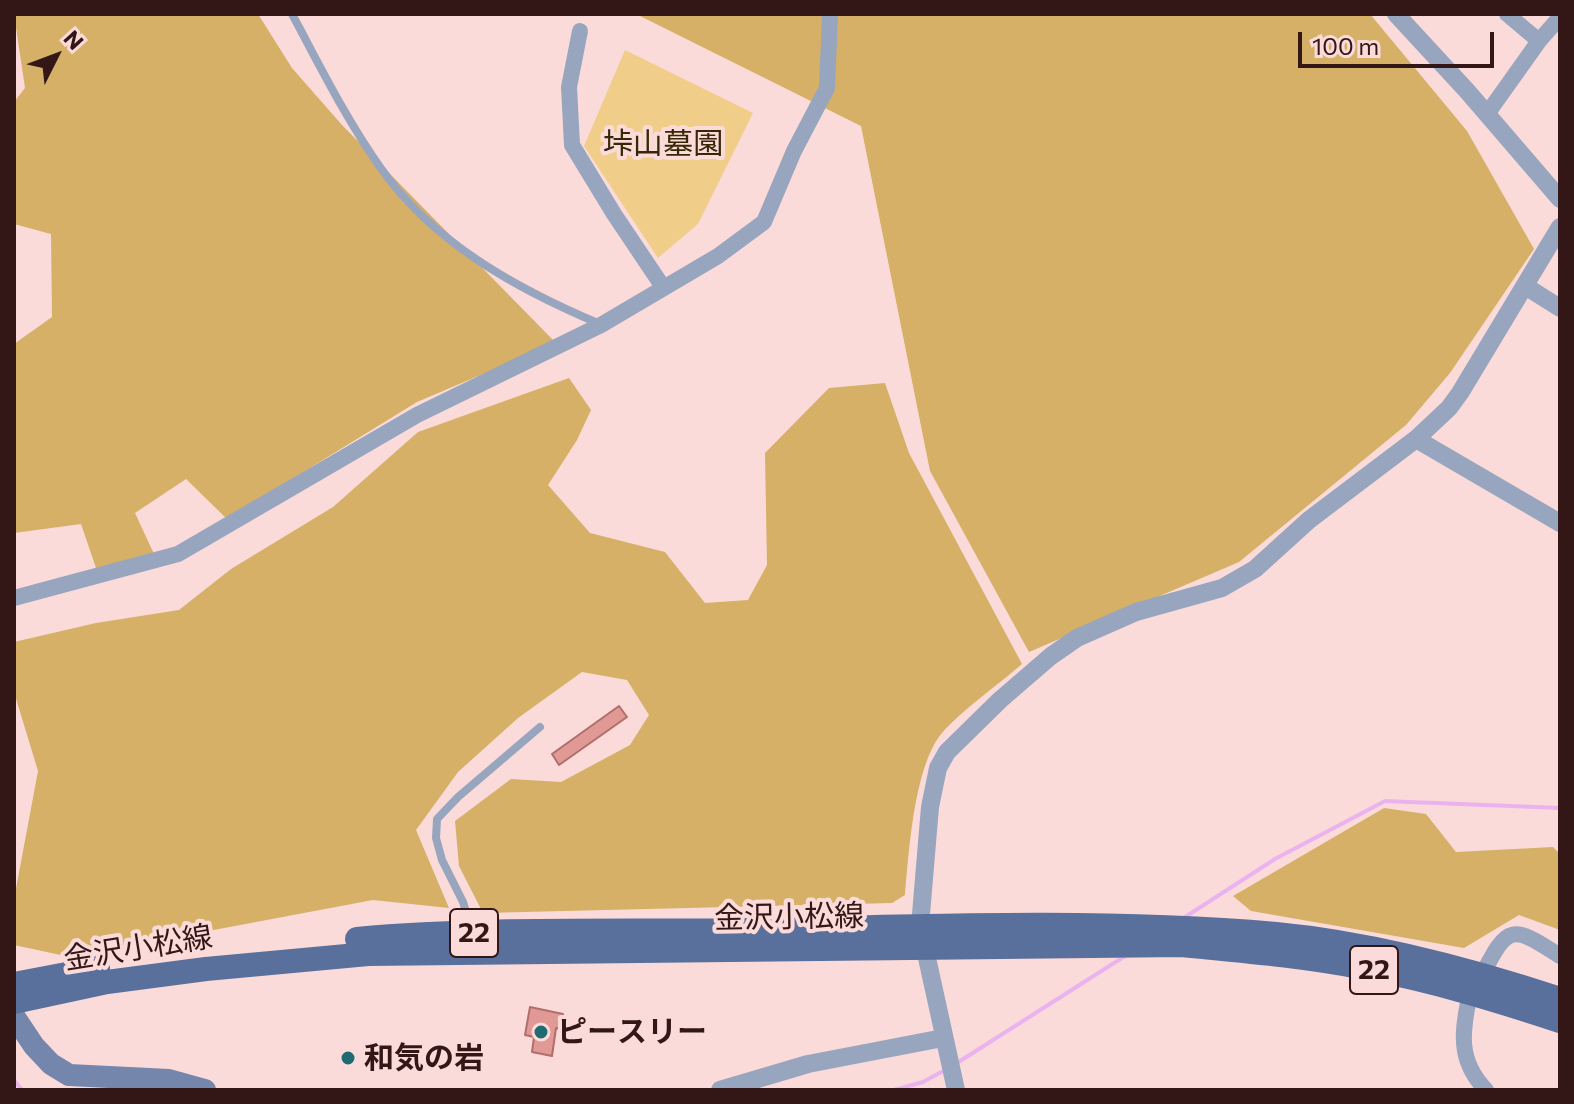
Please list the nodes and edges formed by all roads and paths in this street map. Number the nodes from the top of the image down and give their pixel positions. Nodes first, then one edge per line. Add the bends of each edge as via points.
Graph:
1 (292, 14) edge
2 (830, 14) edge
3 (1396, 14) edge
4 (1507, 14) edge
5 (1560, 17) edge
6 (580, 31) dead end
7 (1539, 41) junction
8 (1487, 114) junction
9 (1560, 199) edge
10 (1560, 227) edge
11 (1525, 286) junction
12 (663, 287) junction
13 (1560, 308) edge
14 (601, 325) junction
15 (1416, 439) junction
16 (1560, 523) edge
17 (14, 598) edge
18 (540, 727) dead end
19 (472, 933) junction
20 (921, 937) junction
21 (1560, 956) edge
22 (1476, 984) junction
23 (28, 986) edge
24 (1560, 999) edge
25 (14, 1002) edge
26 (14, 1016) edge
27 (1560, 1021) edge
28 (944, 1041) junction
29 (205, 1090) edge
30 (720, 1090) edge
31 (956, 1090) edge
32 (1486, 1090) edge

1 - 14 lane via 356,131 412,206 494,273
2 - 12 street via 827,88 764,222
3 - 8 street
4 - 7 street
5 - 7 street
6 - 12 street via 569,87 572,145
7 - 8 street
8 - 9 street
10 - 11 street
11 - 13 street
11 - 15 street via 1460,393
12 - 14 street
14 - 17 street via 417,415 178,554
15 - 16 street
15 - 20 street via 1234,583 1111,621 1064,646 953,744 938,768 930,807
18 - 19 lane via 437,819 442,860
19 - 20 main road, 金沢小松線 / 22
19 - 23 main road, 金沢小松線 / 22 via 203,953
20 - 22 main road, 金沢小松線 / 22 via 1277,934 1355,946
20 - 23 main road, 金沢小松線 / 22 via 368,954
20 - 28 street
21 - 22 street via 1524,935 1511,935 1499,942
22 - 24 main road, 金沢小松線 / 22
22 - 27 main road, 金沢小松線 / 22
22 - 32 street via 1463,1042 1471,1074
23 - 25 main road, 金沢小松線 / 22
26 - 29 main road via 34,1046 69,1075 169,1080
28 - 30 street via 808,1064
28 - 31 street

